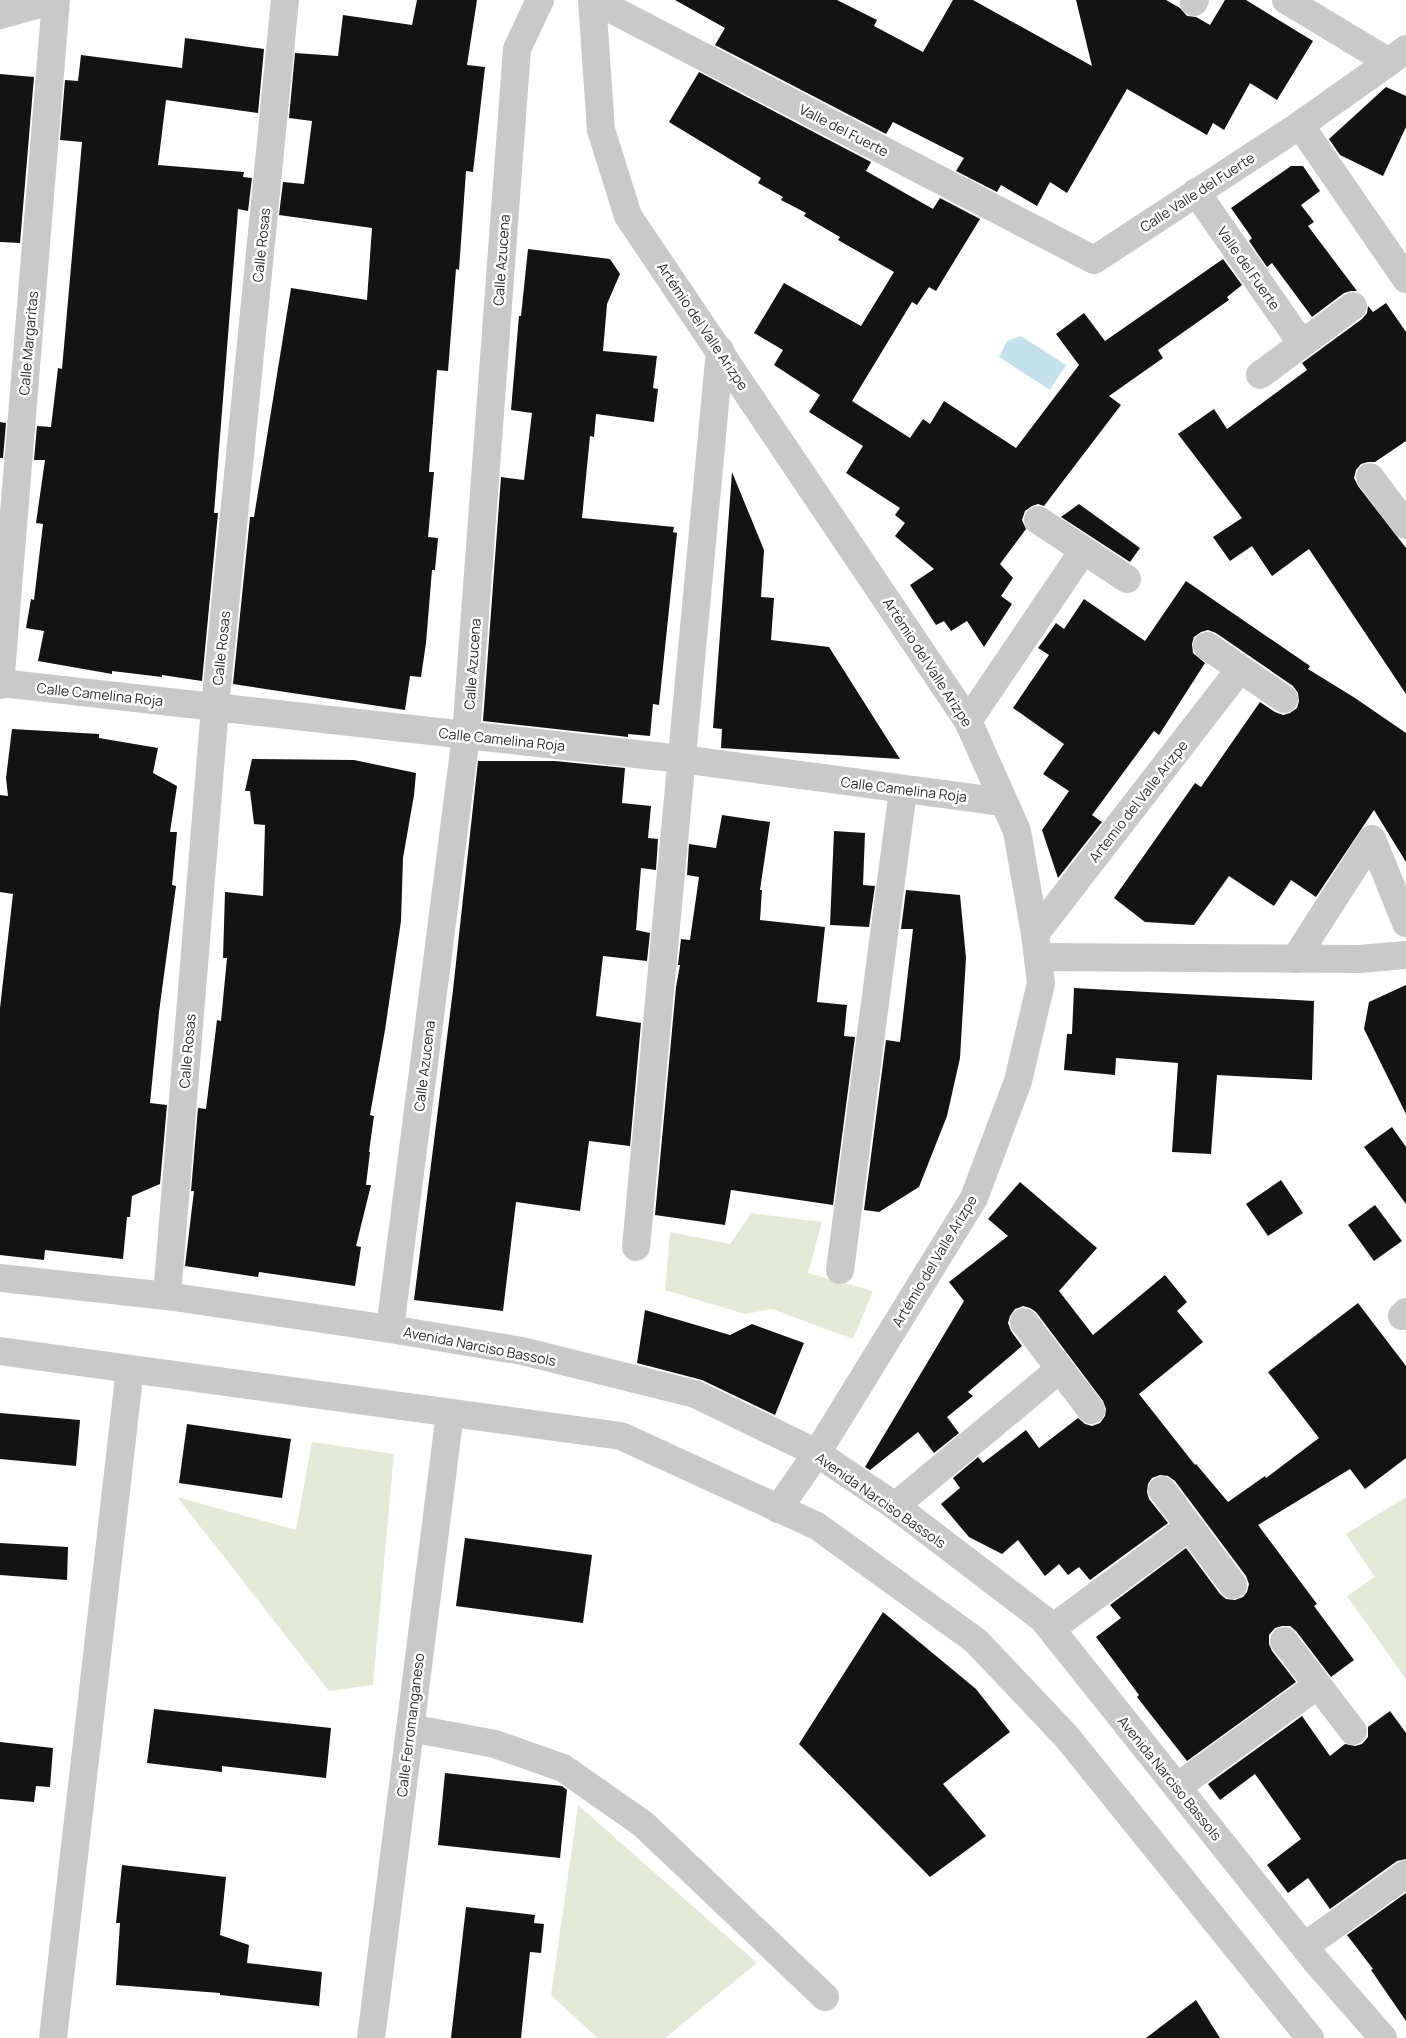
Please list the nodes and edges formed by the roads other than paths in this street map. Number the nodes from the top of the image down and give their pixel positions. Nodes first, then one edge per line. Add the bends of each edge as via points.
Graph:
1 (55, 0) edge
2 (285, 0) edge
3 (540, 0) edge
4 (593, 0) edge
5 (1286, 0) edge
6 (0, 15) edge
7 (1398, 55) edge
8 (1300, 125) junction
9 (1196, 192) junction
10 (1094, 260) joint
11 (1406, 279) edge
12 (1353, 306) dead end
13 (1302, 344) junction
14 (720, 350) junction
15 (1260, 375) dead end
16 (1370, 477) dead end
17 (1038, 520) dead end
18 (1406, 525) edge
19 (1083, 551) junction
20 (1127, 579) dead end
21 (1207, 646) dead end
22 (1240, 669) junction
23 (0, 684) edge
24 (1284, 699) dead end
25 (215, 707) junction
26 (968, 721) junction
27 (466, 736) junction
28 (681, 759) junction
29 (904, 790) junction
30 (1003, 802) junction
31 (1406, 923) edge
32 (1037, 945) junction
33 (1406, 955) edge
34 (1295, 959) junction
35 (636, 1247) dead end
36 (840, 1270) dead end
37 (0, 1278) edge
38 (168, 1296) junction
39 (1024, 1322) dead end
40 (390, 1329) junction
41 (0, 1351) edge
42 (130, 1369) junction
43 (1060, 1369) junction
44 (1091, 1410) dead end
45 (450, 1413) junction
46 (817, 1453) junction
47 (1162, 1490) dead end
48 (895, 1506) junction
49 (778, 1509) junction
50 (1190, 1527) junction
51 (1234, 1585) dead end
52 (1051, 1629) junction
53 (1284, 1641) dead end
54 (1318, 1685) junction
55 (410, 1728) junction
56 (1354, 1731) dead end
57 (1177, 1787) junction
58 (1406, 1874) edge
59 (1305, 1946) junction
60 (825, 1997) dead end
61 (53, 2038) edge
62 (371, 2038) edge
63 (1310, 2038) edge
64 (1383, 2038) edge

1 - 6 street
1 - 23 street, Calle Margaritas
2 - 25 street, Calle Rosas
3 - 27 street, Calle Azucena via 517,50
4 - 10 street, Valle del Fuerte
4 - 14 street, Artémio del Valle Arizpe via 601,130 628,216
5 - 7 street
7 - 8 street, Calle Valle del Fuerte
8 - 9 street, Calle Valle del Fuerte
8 - 11 street
9 - 10 street, Calle Valle del Fuerte
9 - 13 street, Valle del Fuerte
12 - 13 street
13 - 15 street
14 - 26 street, Artémio del Valle Arizpe
14 - 28 street
16 - 18 street
17 - 19 street
19 - 20 street
19 - 26 street
21 - 22 street
22 - 24 street
22 - 32 street, Artemio del Valle Arizpe
23 - 25 street, Calle Camelina Roja
25 - 27 street, Calle Camelina Roja
25 - 38 street, Calle Rosas
26 - 30 street, Artémio del Valle Arizpe
27 - 28 street, Calle Camelina Roja
27 - 40 street, Calle Azucena
28 - 29 street, Calle Camelina Roja
28 - 35 street
29 - 30 street, Calle Camelina Roja
29 - 36 street
30 - 32 street, Artémio del Valle Arizpe via 1016,831
31 - 34 street via 1372,839
32 - 34 street
32 - 46 street, Artémio del Valle Arizpe via 1041,983 1018,1081 974,1198
33 - 34 street
37 - 38 street, Avenida Narciso Bassols
38 - 40 street, Avenida Narciso Bassols
39 - 43 street
40 - 46 street, Avenida Narciso Bassols via 522,1350 695,1394
41 - 42 street
42 - 45 street
42 - 61 street
43 - 44 street
43 - 48 street
45 - 49 street via 620,1436
45 - 55 street, Calle Ferromanganeso
46 - 48 street, Avenida Narciso Bassols
46 - 49 street, Artémio del Valle Arizpe
47 - 50 street
48 - 52 street, Avenida Narciso Bassols via 1042,1618
49 - 63 street via 817,1526 976,1641 1066,1736
50 - 51 street
50 - 52 street
52 - 57 street, Avenida Narciso Bassols
53 - 54 street
54 - 56 street
54 - 57 street
55 - 60 street via 495,1744 563,1768 642,1824
55 - 62 street, Calle Ferromanganeso
57 - 59 street, Avenida Narciso Bassols
58 - 59 street
59 - 64 street, Avenida Narciso Bassols

